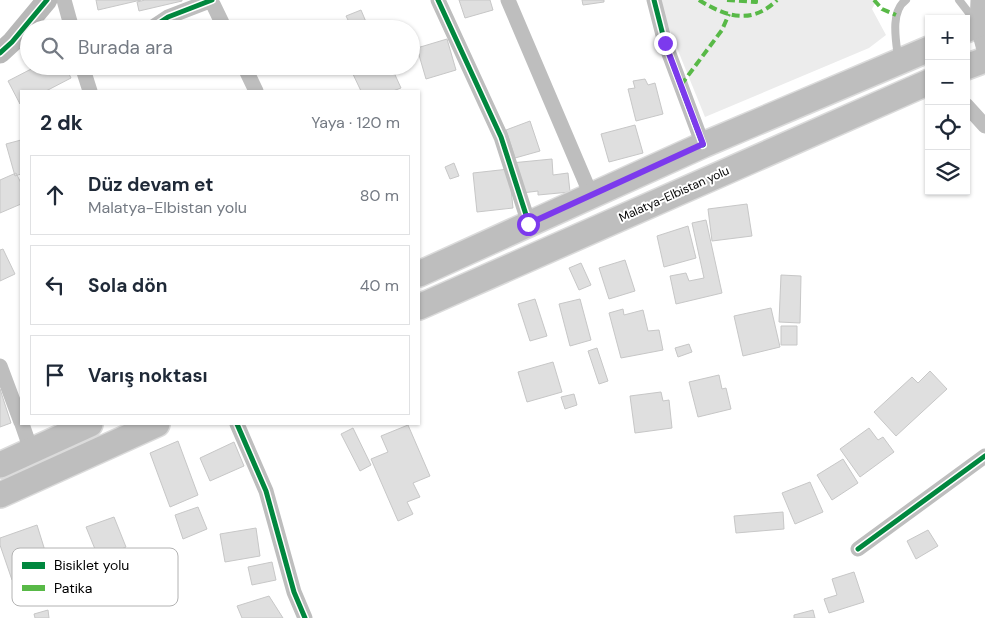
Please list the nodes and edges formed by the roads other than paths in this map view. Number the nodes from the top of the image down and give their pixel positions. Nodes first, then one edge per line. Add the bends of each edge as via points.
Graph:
1 (46, 0) edge
2 (64, 0) edge
3 (212, 0) edge
4 (438, 0) edge
5 (508, 0) edge
6 (654, 0) edge
7 (906, 0) edge
8 (959, 0) edge
9 (977, 19) edge
10 (30, 20) edge
11 (70, 20) edge
12 (164, 20) edge
13 (221, 20) edge
14 (20, 32) edge
15 (925, 51) edge
16 (0, 53) edge
17 (985, 53) edge
18 (985, 60) edge
19 (898, 62) junction
20 (970, 66) edge
21 (87, 75) edge
22 (248, 75) edge
23 (925, 84) edge
24 (90, 90) edge
25 (256, 90) edge
26 (967, 105) edge
27 (985, 126) edge
28 (703, 144) junction
29 (591, 196) junction
30 (528, 224) junction
31 (420, 274) edge
32 (420, 307) edge
33 (0, 366) edge
34 (20, 418) edge
35 (23, 425) edge
36 (88, 425) edge
37 (155, 425) edge
38 (237, 425) edge
39 (31, 450) junction
40 (985, 456) edge
41 (0, 464) edge
42 (0, 495) edge
43 (858, 549) dead end
44 (305, 618) edge

1 - 10 street
2 - 11 street
3 - 12 street
3 - 13 street
4 - 30 street via 501,137
5 - 29 street
6 - 28 street via 665,43
7 - 19 lane via 896,16
8 - 9 lane
9 - 17 street
14 - 16 street
15 - 19 main road
18 - 20 main road
19 - 28 main road
21 - 24 street
22 - 25 street
23 - 32 main road, Malatya-Elbistan yolu
26 - 27 street
28 - 29 main road
29 - 30 main road
30 - 31 main road
33 - 34 street
35 - 39 street
36 - 39 main road
37 - 42 main road
38 - 44 street via 266,491 294,592
39 - 41 main road
40 - 43 street

